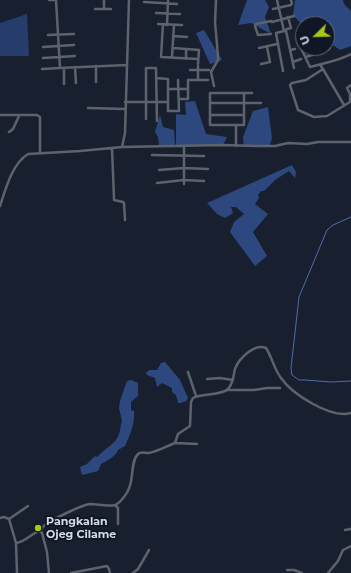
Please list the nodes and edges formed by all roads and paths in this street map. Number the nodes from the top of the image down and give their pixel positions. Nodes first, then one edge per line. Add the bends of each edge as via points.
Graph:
1 (49, 0) edge
2 (104, 0) edge
3 (128, 0) edge
4 (216, 0) edge
5 (277, 0) edge
6 (291, 0) edge
7 (159, 1) edge
8 (144, 2) dead end
9 (168, 2) edge
10 (177, 4) dead end
11 (278, 8) junction
12 (95, 9) dead end
13 (104, 9) junction
14 (111, 9) dead end
15 (273, 9) dead end
16 (156, 13) dead end
17 (167, 14) junction
18 (180, 14) dead end
19 (294, 16) dead end
20 (288, 17) junction
21 (282, 19) junction
22 (158, 24) dead end
23 (162, 24) junction
24 (167, 25) junction
25 (174, 25) junction
26 (182, 25) dead end
27 (285, 31) junction
28 (74, 34) dead end
29 (273, 34) junction
30 (48, 35) dead end
31 (58, 35) junction
32 (173, 36) junction
33 (186, 37) dead end
34 (277, 44) junction
35 (74, 45) dead end
36 (58, 46) junction
37 (43, 47) dead end
38 (267, 47) junction
39 (173, 48) junction
40 (259, 48) dead end
41 (186, 49) junction
42 (295, 49) dead end
43 (290, 50) junction
44 (351, 54) edge
45 (75, 56) dead end
46 (309, 56) edge
47 (59, 57) junction
48 (306, 57) joint
49 (43, 58) dead end
50 (172, 58) junction
51 (186, 58) junction
52 (198, 60) junction
53 (301, 60) dead end
54 (293, 62) junction
55 (262, 64) dead end
56 (126, 65) junction
57 (96, 66) junction
58 (321, 66) dead end
59 (75, 67) junction
60 (198, 67) junction
61 (60, 68) junction
62 (64, 68) junction
63 (294, 68) dead end
64 (42, 69) dead end
65 (323, 69) junction
66 (190, 70) dead end
67 (209, 70) dead end
68 (283, 71) dead end
69 (156, 78) junction
70 (178, 80) dead end
71 (198, 80) junction
72 (208, 80) dead end
73 (96, 82) dead end
74 (76, 83) dead end
75 (64, 84) dead end
76 (351, 85) edge
77 (214, 86) dead end
78 (168, 89) junction
79 (178, 89) junction
80 (188, 89) junction
81 (244, 93) junction
82 (252, 93) dead end
83 (178, 99) junction
84 (125, 102) junction
85 (146, 102) junction
86 (156, 102) junction
87 (168, 102) junction
88 (210, 103) junction
89 (244, 103) junction
90 (261, 103) dead end
91 (344, 105) junction
92 (88, 108) dead end
93 (125, 108) junction
94 (0, 115) edge
95 (210, 115) junction
96 (244, 115) junction
97 (19, 116) junction
98 (146, 119) dead end
99 (157, 121) dead end
100 (236, 125) junction
101 (9, 132) dead end
102 (351, 142) edge
103 (184, 146) junction
104 (236, 146) junction
105 (122, 147) junction
106 (112, 148) junction
107 (40, 153) junction
108 (152, 155) dead end
109 (184, 156) junction
110 (204, 156) dead end
111 (184, 168) junction
112 (208, 169) dead end
113 (160, 170) dead end
114 (204, 181) dead end
115 (184, 182) junction
116 (157, 183) dead end
117 (0, 206) edge
118 (125, 220) dead end
119 (188, 372) dead end
120 (207, 379) dead end
121 (234, 380) junction
122 (280, 388) dead end
123 (227, 390) junction
124 (196, 396) junction
125 (351, 413) edge
126 (175, 443) junction
127 (197, 444) dead end
128 (115, 505) junction
129 (28, 506) dead end
130 (0, 518) edge
131 (9, 519) junction
132 (118, 524) dead end
133 (351, 529) edge
134 (345, 530) dead end
135 (40, 531) junction
136 (16, 543) junction
137 (351, 546) edge
138 (149, 550) dead end
139 (287, 570) dead end
140 (49, 572) edge
141 (17, 573) edge
142 (53, 573) edge
143 (71, 573) edge
144 (110, 573) edge
145 (133, 573) edge
146 (302, 573) edge
147 (328, 573) edge

1 - 31 street via 56,0
2 - 13 street
3 - 56 street
4 - 77 street via 218,60 211,72
5 - 11 street
6 - 11 street via 292,4
7 - 8 street
7 - 9 street
9 - 10 street
9 - 17 street
11 - 15 street
11 - 21 street
12 - 13 street
13 - 14 street
16 - 17 street
17 - 18 street
17 - 24 street
19 - 20 street
20 - 21 street
20 - 27 street via 291,28
21 - 27 street
21 - 29 street via 256,24 258,35
22 - 23 street
23 - 24 street
23 - 50 street via 161,57
24 - 25 street
25 - 26 street
25 - 32 street
27 - 29 street
27 - 43 street
28 - 31 street
29 - 34 street
30 - 31 street
31 - 36 street
32 - 33 street
32 - 39 street
34 - 38 street
34 - 68 street
35 - 36 street
36 - 37 street
36 - 47 street
38 - 40 street
38 - 55 street via 270,62
39 - 41 street
39 - 50 street
41 - 51 street
41 - 52 street via 199,50
42 - 43 street
43 - 54 street
44 - 48 street via 341,60 308,67
45 - 47 street
46 - 48 street
47 - 49 street
47 - 61 street
50 - 51 street
51 - 52 street
52 - 60 street
53 - 54 street
54 - 63 street
56 - 57 street
56 - 84 street
57 - 59 street
57 - 73 street
58 - 65 street
59 - 62 street
59 - 74 street
60 - 66 street
60 - 67 street
60 - 71 street
61 - 62 street
61 - 64 street
62 - 75 street
65 - 91 street
65 - 91 street via 306,80 290,85 298,110 314,117 327,116
69 - 78 street via 168,78
69 - 85 street via 156,68 146,68
69 - 86 street
70 - 79 street
71 - 72 street
71 - 80 street via 188,80
76 - 91 street via 347,88 350,102
78 - 79 street
78 - 87 street
79 - 80 street
79 - 83 street
80 - 83 street via 188,99
81 - 82 street
81 - 88 street via 210,93
81 - 89 street
83 - 87 street via 179,111 168,111
84 - 85 street
84 - 93 street
85 - 86 street
85 - 98 street
86 - 87 street
86 - 99 street
88 - 89 street
88 - 95 street
89 - 90 street
89 - 96 street
92 - 93 street
93 - 105 street
94 - 97 street
95 - 96 street
95 - 100 street via 210,125
96 - 100 street via 244,125
97 - 101 street
97 - 107 street via 40,117
100 - 104 street
102 - 104 street
103 - 104 street
103 - 105 street
103 - 109 street
105 - 106 street
106 - 107 street
106 - 118 street via 114,200 124,203
107 - 117 street via 28,154 21,161 7,185
108 - 109 street
109 - 110 street
109 - 111 street
111 - 112 street
111 - 113 street
111 - 115 street
114 - 115 street
115 - 116 street
119 - 124 street
120 - 121 street
121 - 123 street
121 - 125 street via 236,367 240,361 254,348 262,346 267,350 280,377 298,394 332,412
122 - 123 street
123 - 124 street
124 - 126 street via 191,402 190,426 178,434
126 - 127 street
126 - 128 street via 155,451 139,453 133,462 129,490
128 - 132 street via 118,508
128 - 135 street via 85,506 54,519
129 - 131 street
130 - 131 street
131 - 136 street
133 - 134 street
135 - 136 street via 23,542
135 - 140 street via 46,544
136 - 141 street
137 - 147 street via 343,550
138 - 145 street
139 - 146 street
140 - 142 street
143 - 144 street via 107,566

